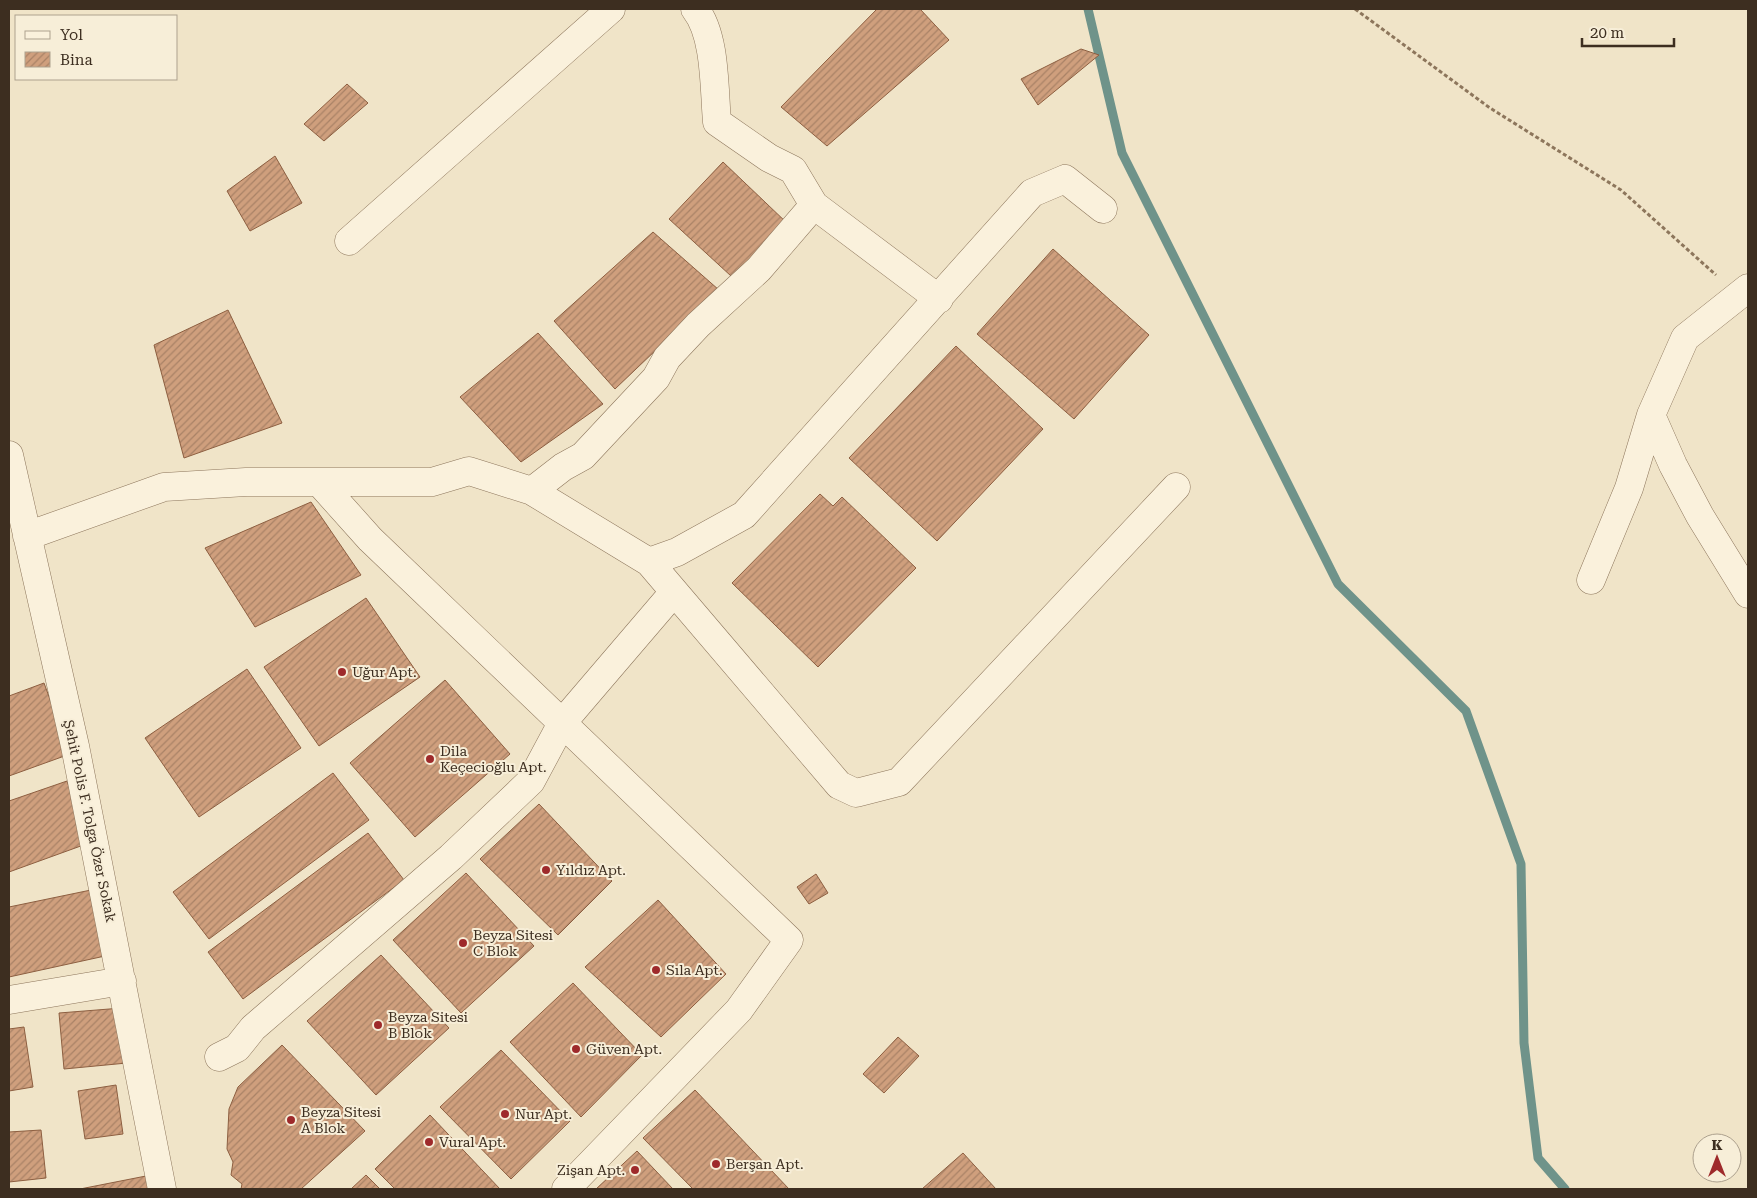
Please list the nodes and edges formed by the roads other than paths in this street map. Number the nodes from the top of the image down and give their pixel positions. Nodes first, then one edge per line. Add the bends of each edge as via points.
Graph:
1 (611, 9) edge
2 (695, 9) edge
3 (814, 205) junction
4 (1103, 209) dead end
5 (349, 241) dead end
6 (1744, 292) edge
7 (939, 299) junction
8 (1651, 414) junction
9 (9, 455) edge
10 (319, 482) junction
11 (1176, 487) dead end
12 (532, 491) junction
13 (27, 536) junction
14 (649, 562) junction
15 (1591, 580) dead end
16 (674, 592) junction
17 (1748, 594) edge
18 (562, 723) junction
19 (122, 981) junction
20 (9, 1000) edge
21 (219, 1057) dead end
22 (162, 1189) edge
23 (566, 1189) edge

1 - 5 street
2 - 3 street via 703,18 711,52 717,122 769,158 793,170
3 - 7 street
3 - 12 street via 759,269 667,358 656,378 582,456
4 - 7 street via 1065,179 1032,194
6 - 8 street via 1685,338
7 - 14 street via 744,515 677,552
8 - 15 street via 1629,488
8 - 17 street via 1700,516
9 - 13 street, Şehit Polis F. Tolga Özer Sokak
10 - 12 street via 432,482 469,472
10 - 13 street via 164,487
10 - 18 street via 370,539
11 - 16 street via 899,782 856,793 839,785
12 - 14 street
13 - 19 street, Şehit Polis F. Tolga Özer Sokak via 75,746
14 - 16 street
16 - 18 street
18 - 21 street via 531,781 451,857 252,1028 237,1048
18 - 23 street via 790,940 739,1010
19 - 20 street
19 - 22 street, Şehit Polis F. Tolga Özer Sokak

